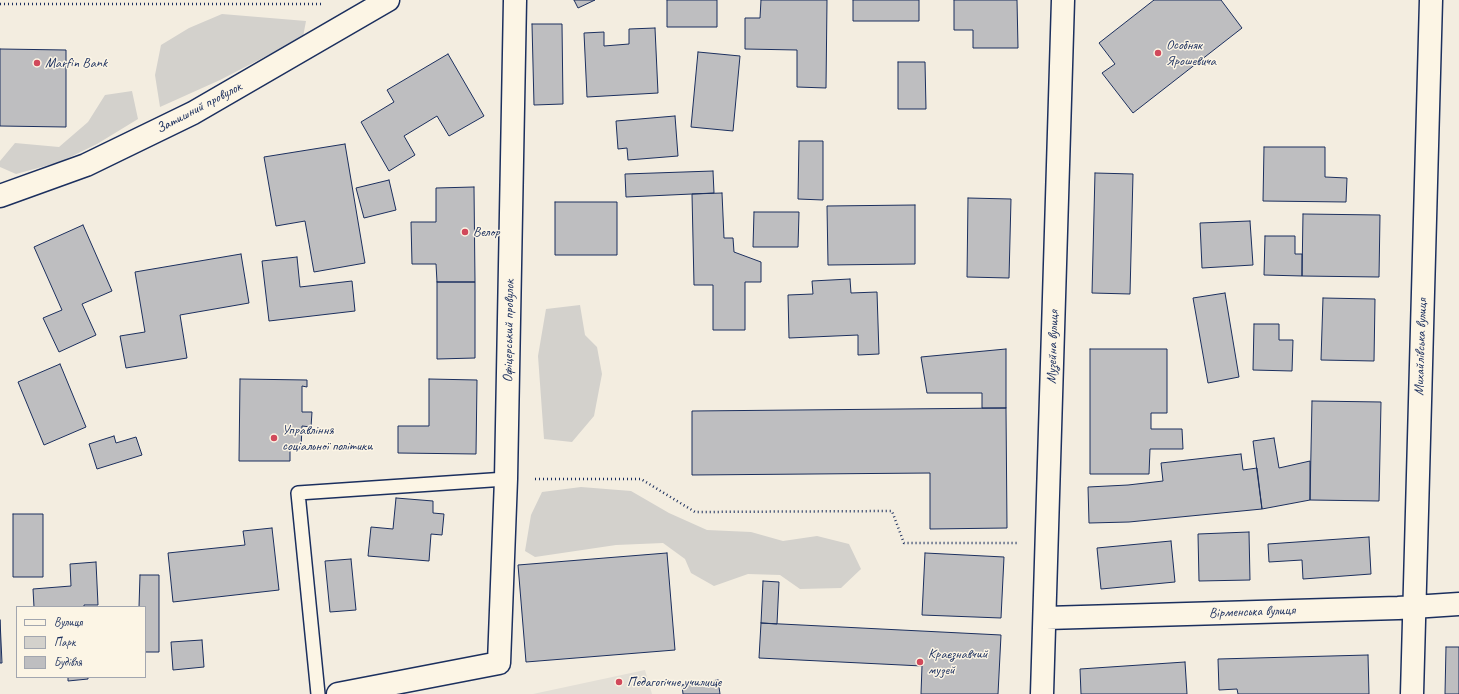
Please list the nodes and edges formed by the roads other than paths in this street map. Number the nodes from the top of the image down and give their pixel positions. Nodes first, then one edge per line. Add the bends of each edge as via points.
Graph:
1 (388, 0) edge
2 (515, 0) edge
3 (1063, 0) edge
4 (1431, 0) edge
5 (0, 196) edge
6 (506, 479) junction
7 (1459, 604) edge
8 (1414, 608) junction
9 (1046, 618) junction
10 (318, 694) edge
11 (338, 694) edge
12 (1042, 694) edge
13 (1412, 694) edge

1 - 5 street, Затишний провулок via 193,113 86,165
2 - 6 street, Офіцерський провулок
3 - 9 street, Музейна вулиця
4 - 8 street, Михайлівська вулиця
6 - 10 lane via 298,493
6 - 11 street, Офіцерський провулок via 499,663
7 - 8 street, Вірменська вулиця
8 - 9 street, Вірменська вулиця
8 - 13 street, Михайлівська вулиця
9 - 12 street, Музейна вулиця

